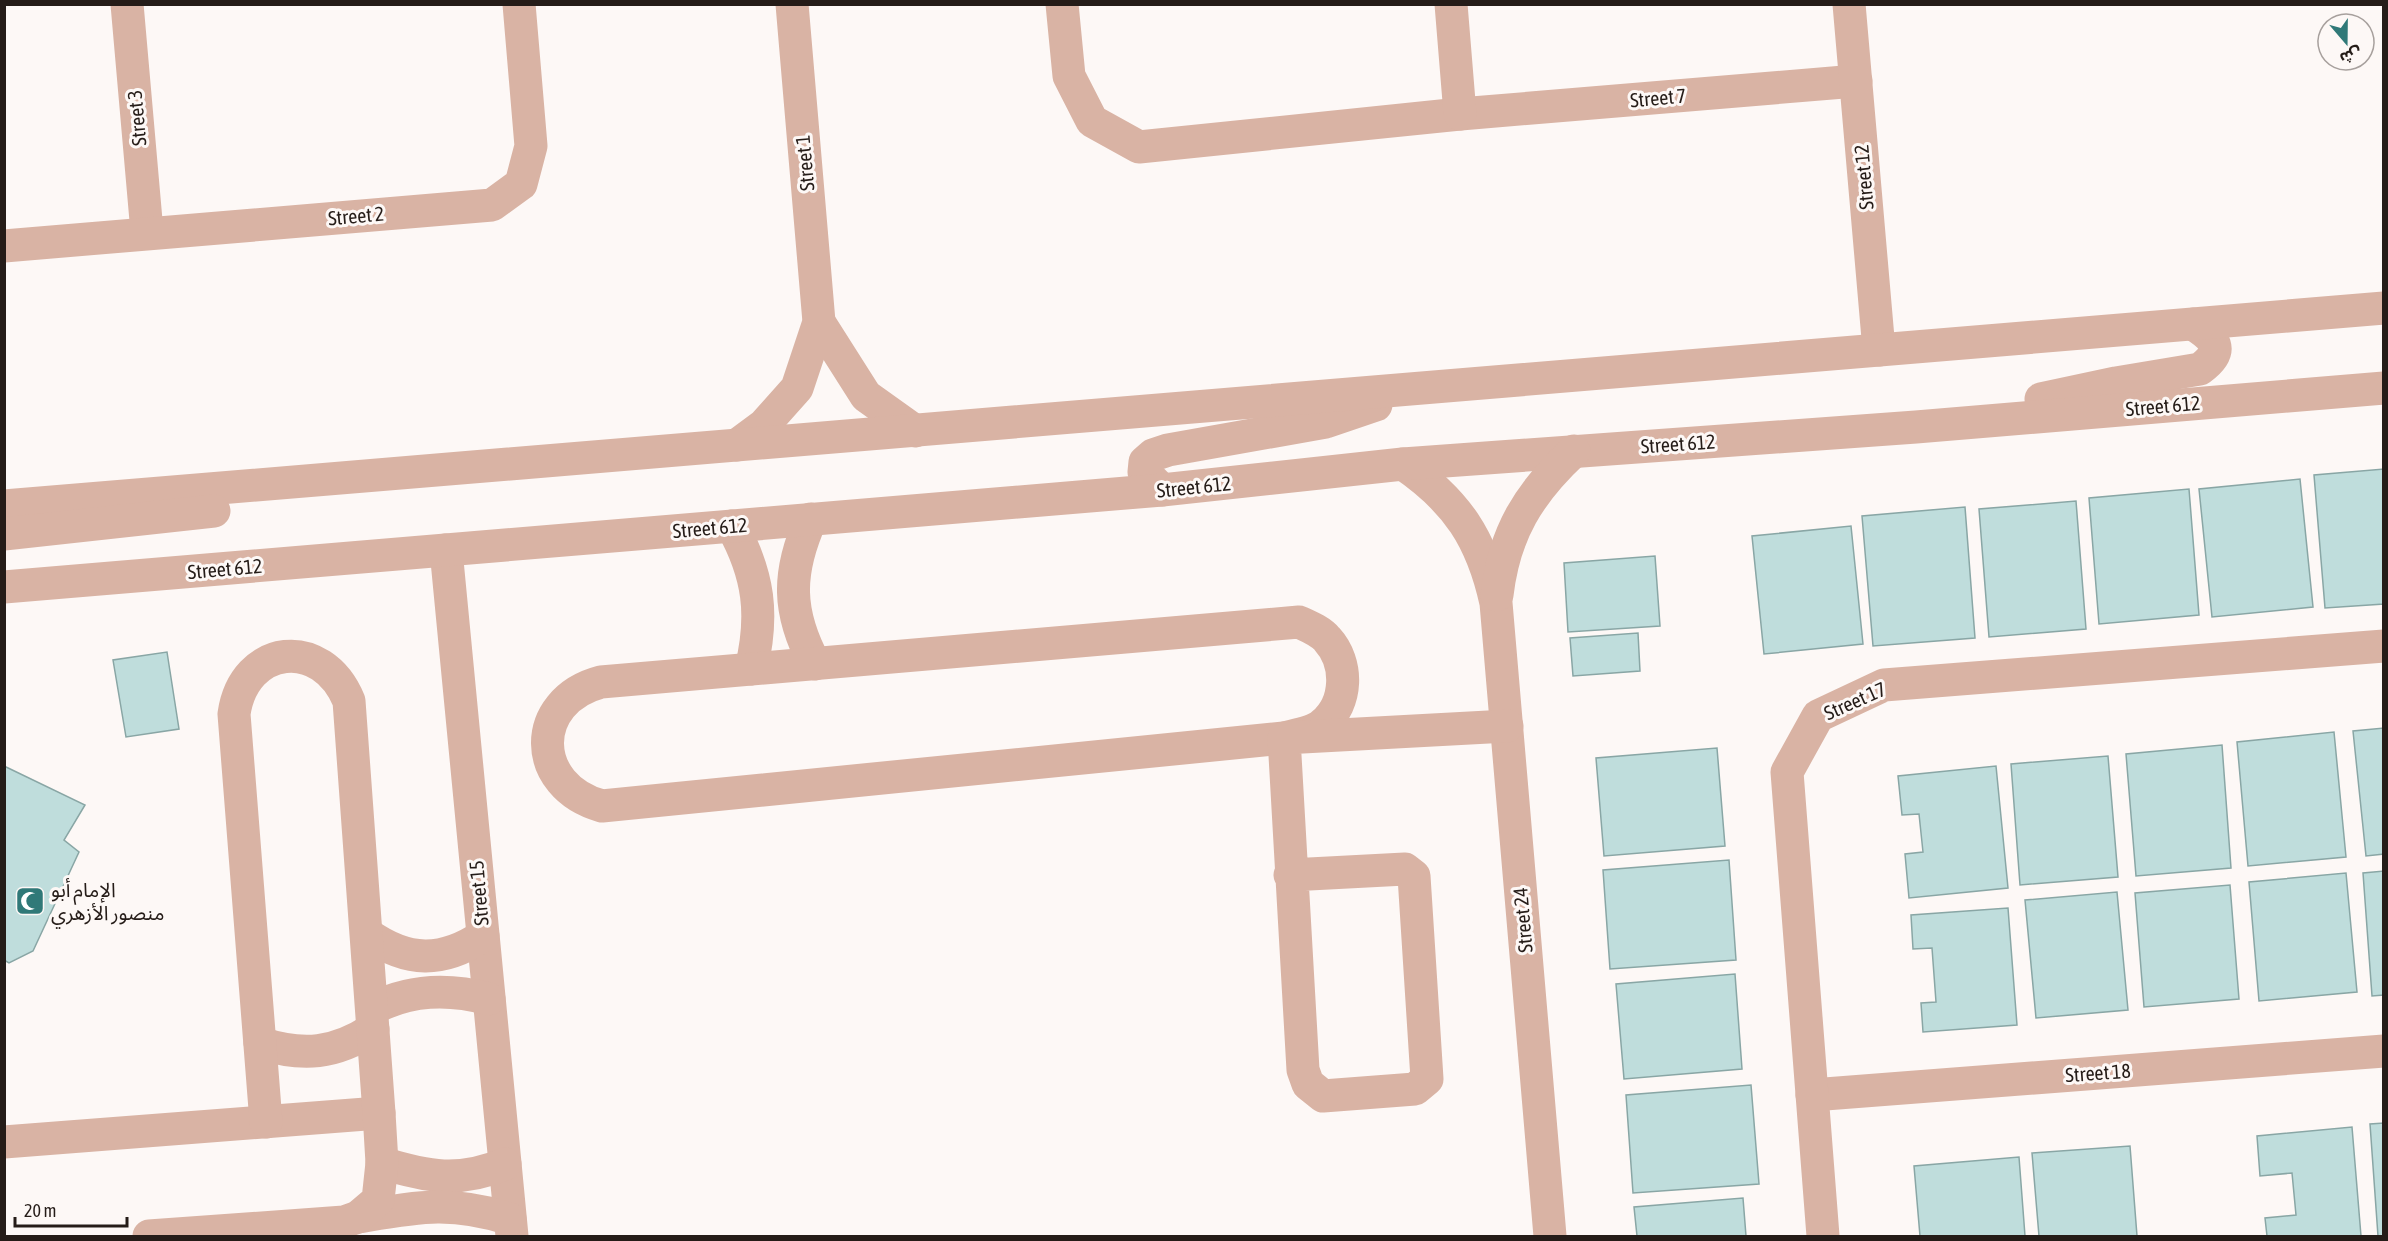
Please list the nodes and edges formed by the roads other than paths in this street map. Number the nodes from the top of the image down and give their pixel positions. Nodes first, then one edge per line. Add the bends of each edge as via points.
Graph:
1 (127, 4) edge
2 (519, 4) edge
3 (792, 4) edge
4 (1062, 4) edge
5 (1451, 4) edge
6 (1849, 4) edge
7 (1856, 81) junction
8 (1460, 114) junction
9 (147, 232) junction
10 (4, 246) edge
11 (2384, 308) edge
12 (819, 322) junction
13 (2193, 324) junction
14 (1879, 350) junction
15 (1423, 388) junction
16 (2384, 388) edge
17 (1916, 427) junction
18 (915, 431) junction
19 (737, 445) junction
20 (1574, 451) junction
21 (1403, 464) junction
22 (297, 482) junction
23 (1162, 490) junction
24 (4, 506) edge
25 (811, 519) junction
26 (732, 526) junction
27 (4, 534) edge
28 (446, 550) junction
29 (4, 587) edge
30 (1496, 603) junction
31 (2384, 646) edge
32 (815, 664) junction
33 (751, 669) junction
34 (1507, 726) junction
35 (1284, 738) junction
36 (1290, 875) junction
37 (367, 934) junction
38 (483, 936) junction
39 (489, 999) junction
40 (373, 1019) junction
41 (260, 1043) junction
42 (2384, 1051) edge
43 (1812, 1095) junction
44 (379, 1113) junction
45 (266, 1122) junction
46 (4, 1142) edge
47 (382, 1163) junction
48 (505, 1164) junction
49 (358, 1218) junction
50 (511, 1228) edge
51 (150, 1236) edge
52 (1550, 1236) edge
53 (1823, 1236) edge

1 - 9 street, Street 3
2 - 9 street, Street 2 via 531,146 521,184 492,205
3 - 12 street, Street 1
4 - 8 street, Street 7 via 1069,76 1092,121 1139,147
5 - 8 street
6 - 7 street, Street 12
7 - 8 street, Street 7
7 - 14 street, Street 12
9 - 10 street, Street 2
11 - 13 street
12 - 18 street, Street 1 via 866,396
12 - 19 street, Street 1 via 797,388 764,425
13 - 14 street
13 - 17 street via 2214,343 2211,361 2200,369 2116,383
14 - 15 street
15 - 18 street
15 - 23 street via 1326,422 1153,455 1145,462 1144,472
16 - 17 street, Street 612
17 - 20 street, Street 612
18 - 19 street
19 - 22 street
20 - 21 street, Street 612
20 - 30 street, Street 24 via 1552,471 1518,519 1504,555
21 - 23 street, Street 612
21 - 30 street, Street 24 via 1448,500 1465,523 1480,548
22 - 24 street
22 - 27 street via 228,509
23 - 25 street, Street 612
25 - 26 street, Street 612
25 - 32 street via 800,542 792,592 803,642
26 - 28 street, Street 612
26 - 33 street via 744,548 758,595 758,637
28 - 29 street, Street 612
28 - 38 street, Street 15
30 - 34 street, Street 24
31 - 43 street, Street 17 via 1884,685 1818,716 1787,772
32 - 33 street
32 - 35 street via 1299,622 1327,639 1342,668 1343,684 1340,700 1321,727
33 - 35 street via 586,686 562,704 549,732 549,756 559,780 585,802 602,806
34 - 35 street
34 - 52 street, Street 24
35 - 36 street
36 - 36 street via 1405,869 1414,876 1427,1079 1415,1089 1323,1096 1308,1084 1303,1070
37 - 38 street via 404,954 425,957 446,955
37 - 40 street
37 - 41 street via 349,701 332,672 318,662 301,657 268,661 243,683 234,714
38 - 39 street, Street 15
39 - 40 street via 427,992 389,1001
39 - 48 street, Street 15
40 - 41 street via 356,1040 337,1047 297,1052
40 - 44 street
41 - 45 street
42 - 43 street, Street 18
43 - 53 street, Street 17
44 - 45 street
44 - 47 street
45 - 46 street
47 - 48 street via 425,1176 444,1177 486,1172
47 - 49 street via 378,1200
48 - 50 street, Street 15
49 - 50 street via 412,1208 465,1207
49 - 51 street

